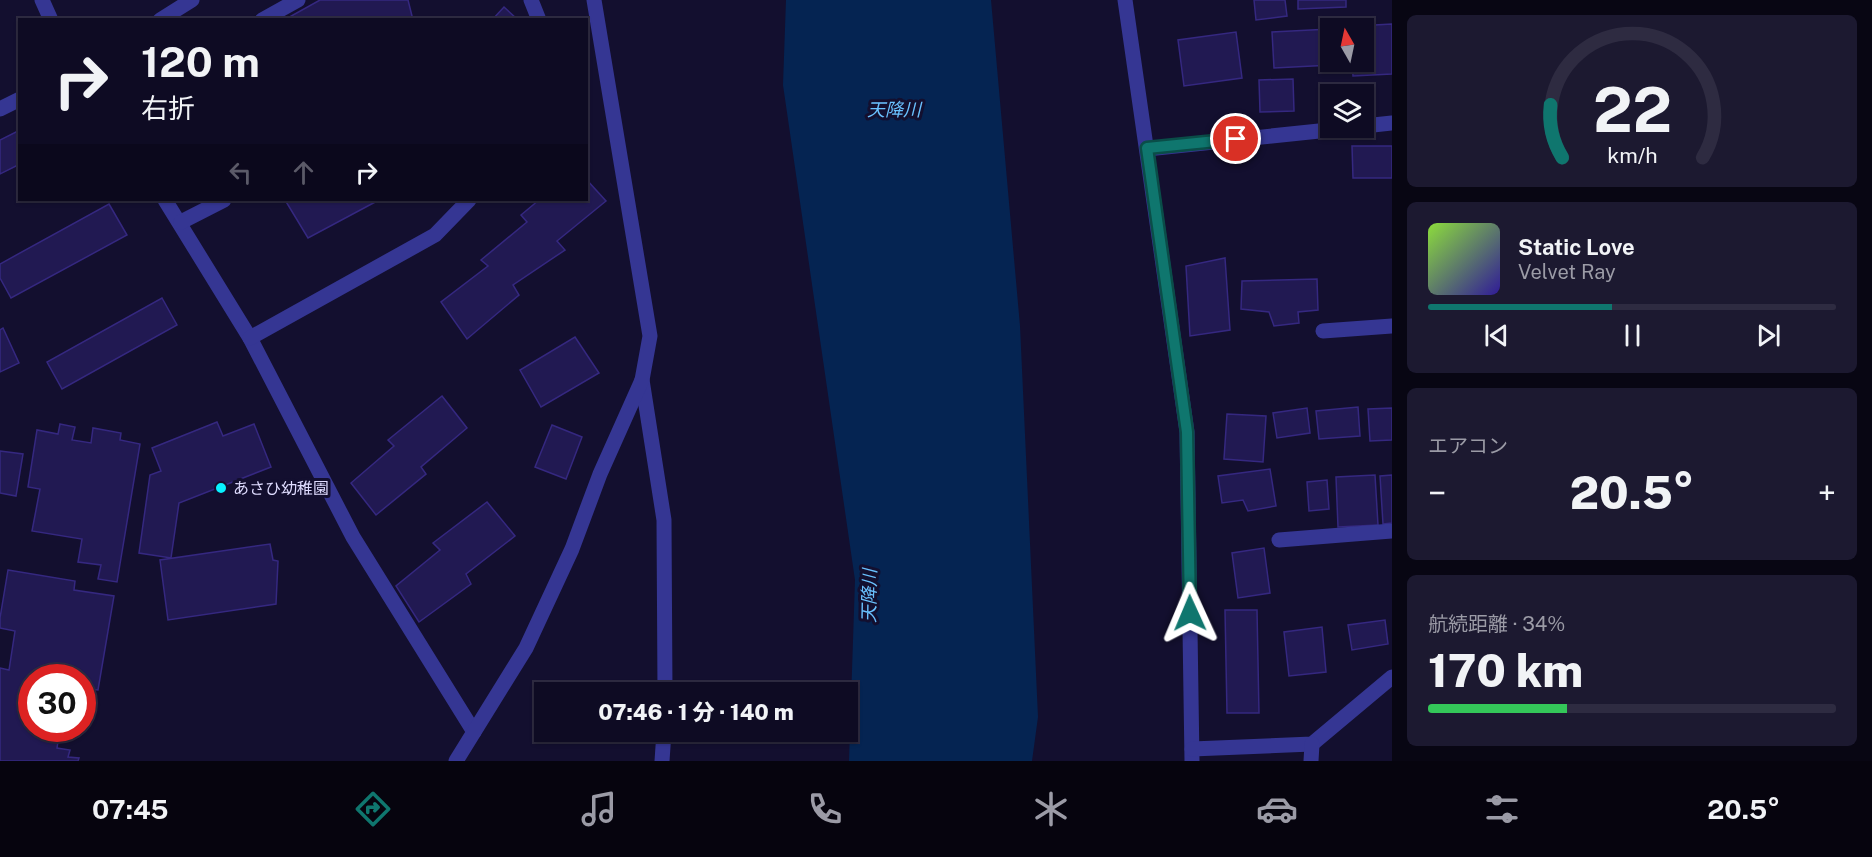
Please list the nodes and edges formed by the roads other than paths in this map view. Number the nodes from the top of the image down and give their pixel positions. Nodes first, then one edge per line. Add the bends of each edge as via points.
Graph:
1 (42, 0) edge
2 (192, 0) edge
3 (298, 0) edge
4 (531, 0) edge
5 (594, 0) edge
6 (1125, 0) edge
7 (50, 18) edge
8 (163, 18) edge
9 (266, 18) edge
10 (538, 18) edge
11 (18, 100) edge
12 (0, 109) edge
13 (1392, 123) edge
14 (1374, 125) edge
15 (1320, 131) edge
16 (1147, 148) junction
17 (166, 201) edge
18 (222, 201) edge
19 (468, 201) edge
20 (181, 222) junction
21 (1392, 326) edge
22 (1323, 331) dead end
23 (250, 338) junction
24 (642, 380) junction
25 (1392, 531) edge
26 (1279, 540) dead end
27 (1392, 677) edge
28 (665, 682) edge
29 (474, 732) junction
30 (663, 742) edge
31 (1312, 744) junction
32 (1192, 755) edge
33 (456, 761) edge
34 (662, 761) edge
35 (1311, 761) edge

1 - 7 street
2 - 8 street
3 - 9 street
4 - 10 street
5 - 24 street via 650,336
6 - 16 street
11 - 12 street
13 - 14 street
15 - 16 street
16 - 32 street via 1187,432
17 - 20 street
18 - 20 street
19 - 23 street via 435,235
20 - 23 street
21 - 22 street
23 - 29 street via 353,537
24 - 28 street via 664,520
24 - 29 street via 526,648
25 - 26 street
27 - 31 street
29 - 33 street
30 - 34 street
31 - 32 street
31 - 35 street

